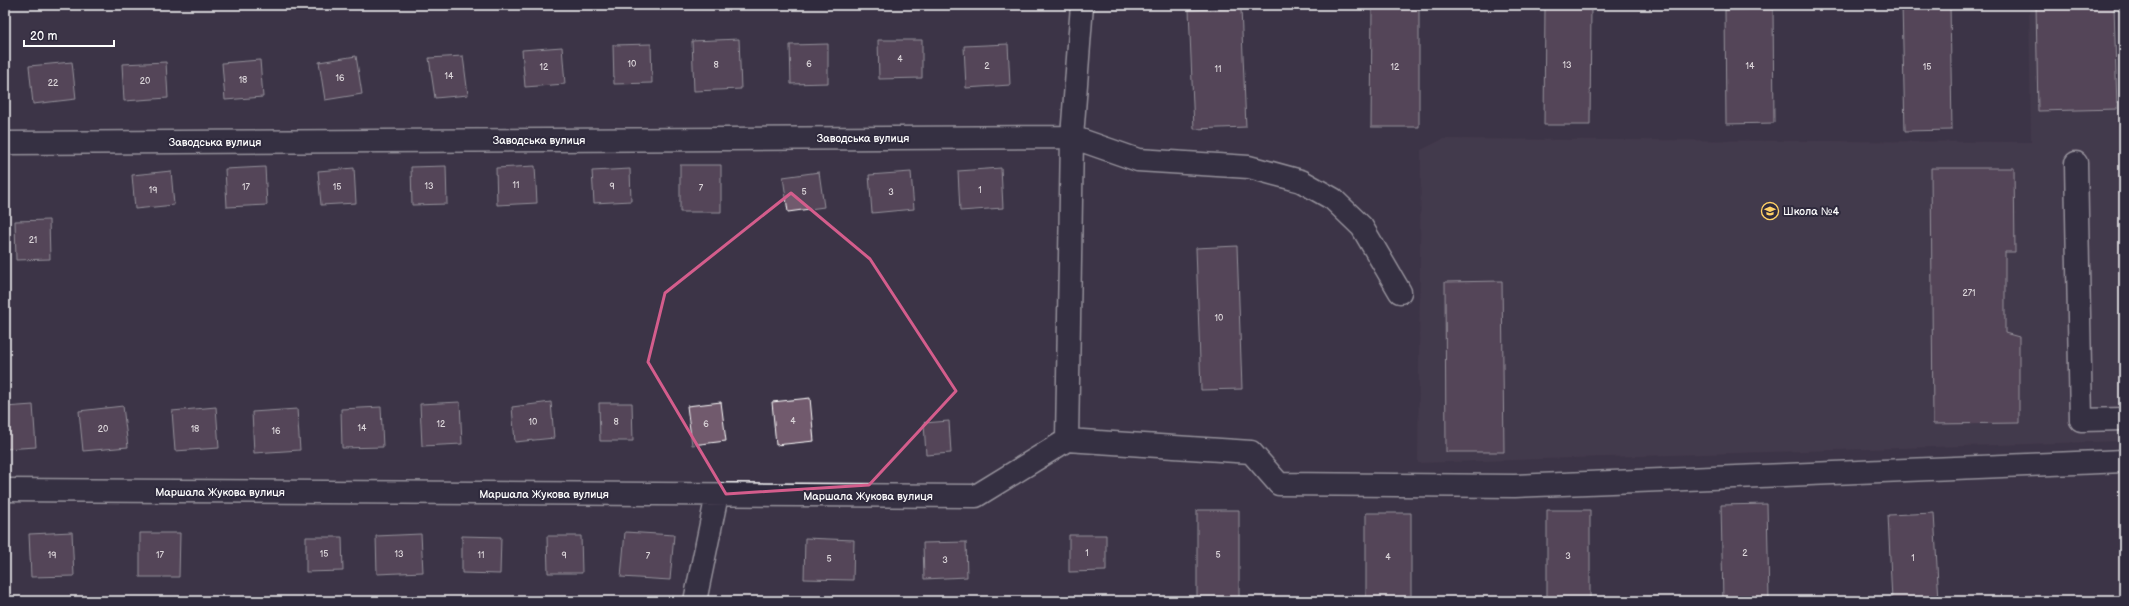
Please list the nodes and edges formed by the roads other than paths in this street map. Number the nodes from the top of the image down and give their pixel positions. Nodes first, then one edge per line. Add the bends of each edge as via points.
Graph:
1 (1082, 5) edge
2 (1072, 137) junction
3 (5, 143) edge
4 (2076, 163) dead end
5 (1400, 292) dead end
6 (2124, 419) edge
7 (1067, 440) junction
8 (2124, 461) edge
9 (5, 490) edge
10 (717, 495) junction
11 (695, 601) edge

1 - 2 street
2 - 3 street, Заводська вулиця
2 - 5 street, Заводська вулиця via 1138,160 1249,167 1301,181 1333,199 1362,227
2 - 7 street
4 - 6 street via 2081,420
7 - 8 street via 1251,452 1280,484 1515,486
7 - 10 street, Маршала Жукова вулиця via 976,496
9 - 10 street, Маршала Жукова вулиця
10 - 11 street

